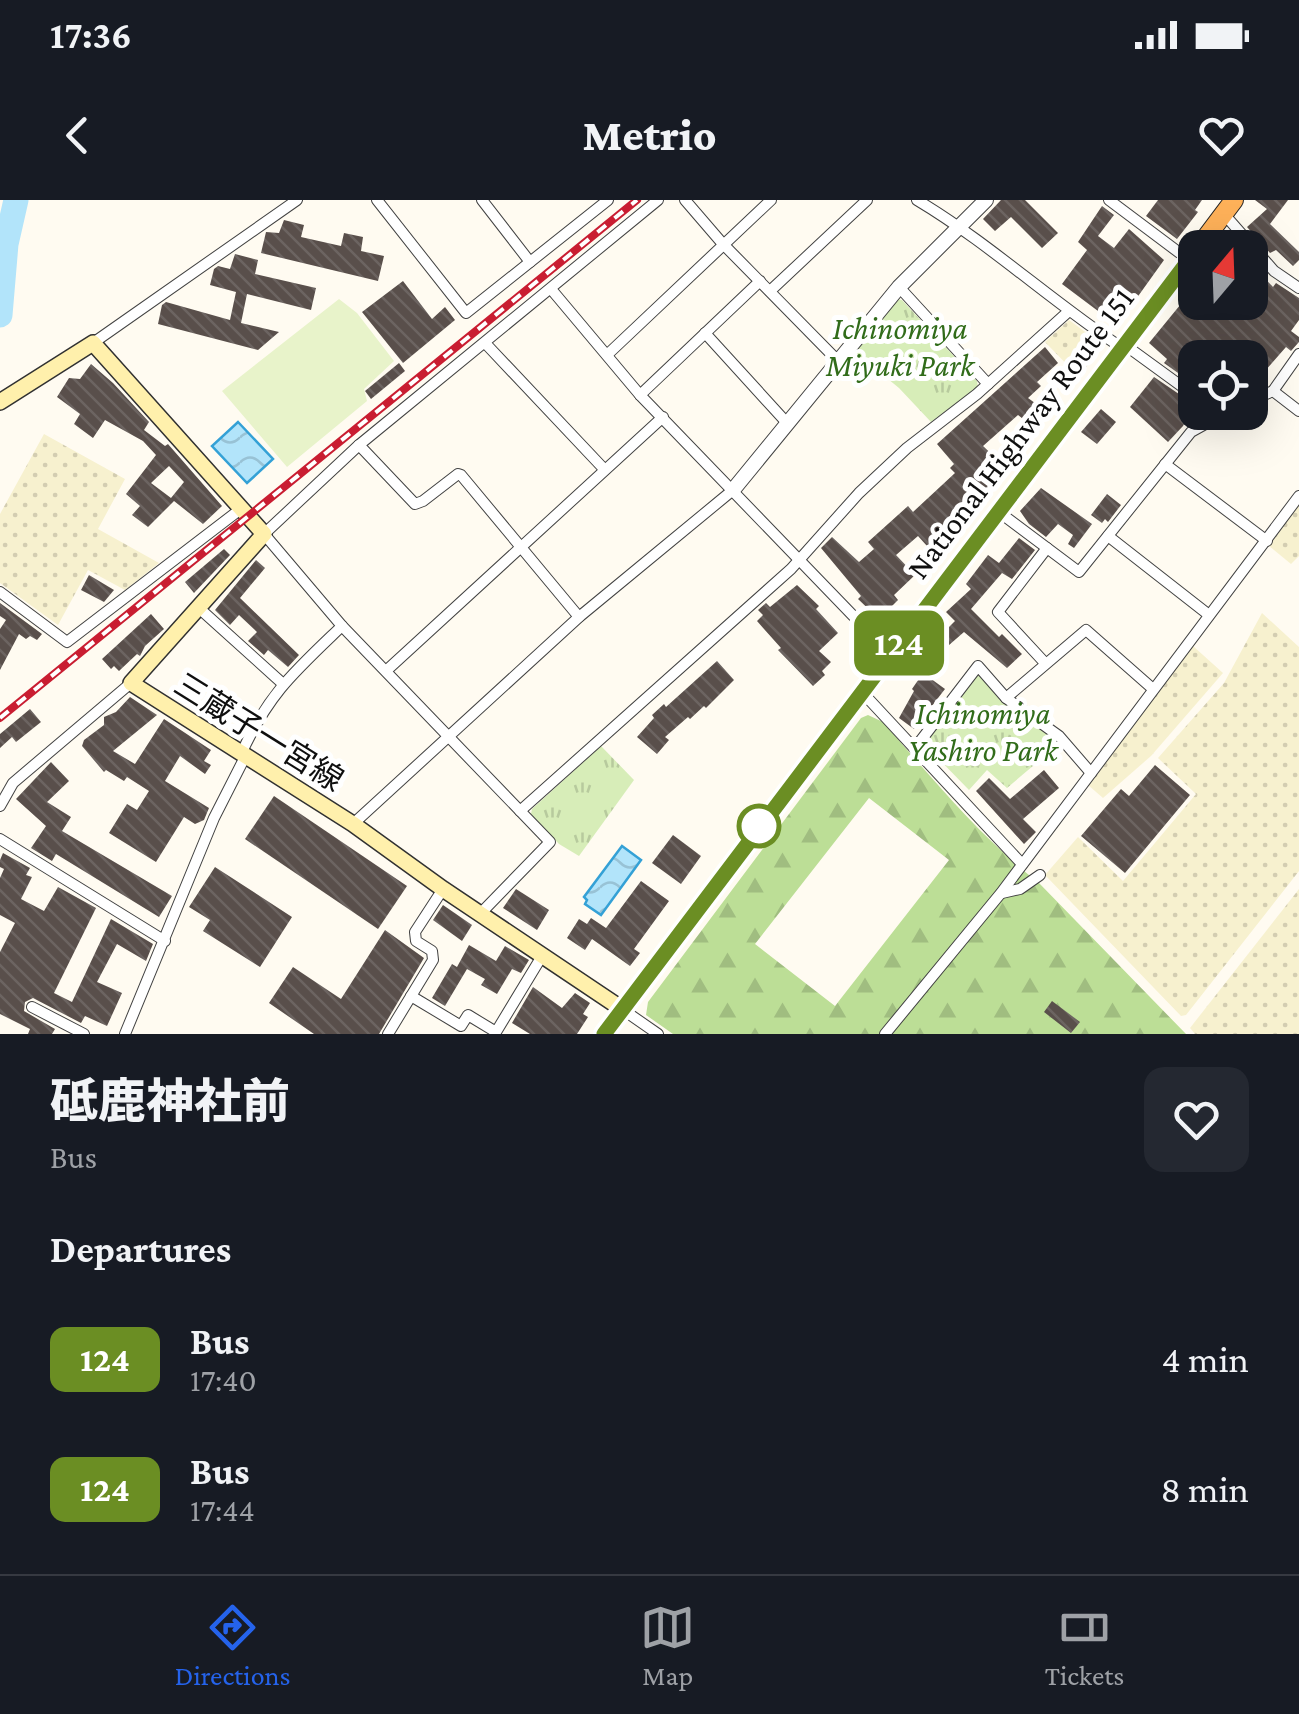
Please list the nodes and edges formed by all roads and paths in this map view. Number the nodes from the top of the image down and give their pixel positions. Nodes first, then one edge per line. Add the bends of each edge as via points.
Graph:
1 (296, 200) edge
2 (378, 200) edge
3 (482, 200) edge
4 (584, 200) edge
5 (608, 200) edge
6 (658, 200) edge
7 (685, 200) edge
8 (770, 200) edge
9 (867, 200) edge
10 (916, 200) edge
11 (986, 200) edge
12 (1109, 200) edge
13 (1137, 200) edge
14 (1229, 207) edge
15 (594, 212) junction
16 (1127, 214) junction
17 (960, 226) junction
18 (1212, 230) edge
19 (722, 243) junction
20 (1178, 244) edge
21 (530, 262) junction
22 (1178, 274) edge
23 (760, 281) junction
24 (898, 287) junction
25 (551, 288) junction
26 (1299, 288) edge
27 (770, 291) junction
28 (1069, 312) junction
29 (705, 333) junction
30 (94, 342) junction
31 (486, 344) junction
32 (1123, 346) junction
33 (608, 354) junction
34 (1299, 354) edge
35 (838, 360) junction
36 (988, 384) junction
37 (1178, 384) edge
38 (1273, 390) junction
39 (1268, 393) edge
40 (640, 394) junction
41 (2, 400) edge
42 (1299, 411) edge
43 (662, 416) junction
44 (787, 423) junction
45 (1193, 430) edge
46 (359, 445) junction
47 (1165, 464) junction
48 (604, 469) junction
49 (733, 490) junction
50 (1299, 496) edge
51 (242, 508) junction
52 (999, 512) junction
53 (264, 534) junction
54 (1108, 536) junction
55 (1266, 540) junction
56 (521, 546) junction
57 (1047, 548) junction
58 (798, 560) junction
59 (0, 592) edge
60 (200, 608) junction
61 (1209, 615) junction
62 (579, 617) junction
63 (342, 626) junction
64 (890, 654) junction
65 (1046, 663) junction
66 (387, 670) junction
67 (130, 683) junction
68 (282, 683) junction
69 (1153, 689) junction
70 (862, 692) junction
71 (1006, 698) junction
72 (451, 737) junction
73 (915, 748) junction
74 (243, 756) junction
75 (1091, 772) junction
76 (0, 806) edge
77 (520, 811) junction
78 (353, 824) junction
79 (1, 841) edge
80 (1022, 864) junction
81 (1040, 876) dead end
82 (443, 889) junction
83 (1001, 893) junction
84 (480, 914) junction
85 (166, 941) junction
86 (542, 956) junction
87 (411, 996) junction
88 (32, 1007) dead end
89 (622, 1009) junction
90 (84, 1034) edge
91 (125, 1034) edge
92 (388, 1034) edge
93 (604, 1034) edge
94 (658, 1034) edge
95 (884, 1034) edge

1 - 30 street
2 - 21 street via 466,313
3 - 21 street
4 - 15 street
5 - 15 street
6 - 25 street
7 - 19 street
8 - 19 street
9 - 27 street
10 - 17 street
11 - 17 street
12 - 16 street
13 - 16 street
14 - 18 highway, National Highway Route 151
14 - 26 street via 1274,271
15 - 21 street
16 - 20 street
17 - 24 street
17 - 28 street
19 - 23 street
19 - 33 street
22 - 32 highway, National Highway Route 151
23 - 27 street
23 - 29 street
24 - 35 street
24 - 36 street
25 - 31 street
25 - 33 street
27 - 35 street
28 - 32 street
28 - 36 street
29 - 40 street
29 - 44 street
30 - 41 main road
30 - 51 main road
31 - 46 street
31 - 48 street
32 - 37 street
32 - 52 highway, National Highway Route 151
33 - 40 street
34 - 38 street
35 - 44 street
36 - 58 street via 907,448
38 - 39 street
38 - 42 street
40 - 43 street
43 - 48 street
43 - 49 street
44 - 49 street
45 - 47 street
46 - 53 street
46 - 56 street via 415,504 461,475
47 - 54 street
47 - 55 street
48 - 56 street
49 - 58 street
49 - 62 street
50 - 55 street
51 - 53 main road
51 - 59 street via 67,642
52 - 57 street
52 - 64 highway, National Highway Route 151
53 - 60 main road, 三蔵子一宮線
53 - 63 street
54 - 57 street via 1079,572
54 - 61 street
55 - 61 street
56 - 62 street
56 - 66 street
57 - 65 street via 998,612
58 - 64 street
58 - 77 street
60 - 67 main road, 三蔵子一宮線
60 - 68 street
61 - 69 street
62 - 72 street
63 - 66 street
63 - 68 street
64 - 70 highway, National Highway Route 151
65 - 69 street via 1086,630
65 - 71 street
66 - 72 street
67 - 74 main road, 三蔵子一宮線
67 - 76 street via 13,783
68 - 74 street
69 - 75 street
70 - 73 street
70 - 89 highway, National Highway Route 151
71 - 73 street via 978,666
71 - 75 street via 1059,736
72 - 77 street
72 - 78 street
73 - 80 street
74 - 78 main road, 三蔵子一宮線
74 - 85 street
75 - 80 street
77 - 84 street via 550,842
78 - 82 main road, 三蔵子一宮線
79 - 85 street
80 - 83 street
81 - 83 street
82 - 84 main road, 三蔵子一宮線
82 - 87 street via 415,932 433,960
83 - 95 street
84 - 86 main road, 三蔵子一宮線
85 - 91 street
86 - 87 street via 496,1032 468,1014 461,1026
86 - 89 main road, 三蔵子一宮線
87 - 92 street
88 - 90 street
89 - 93 highway, National Highway Route 151
89 - 94 street

